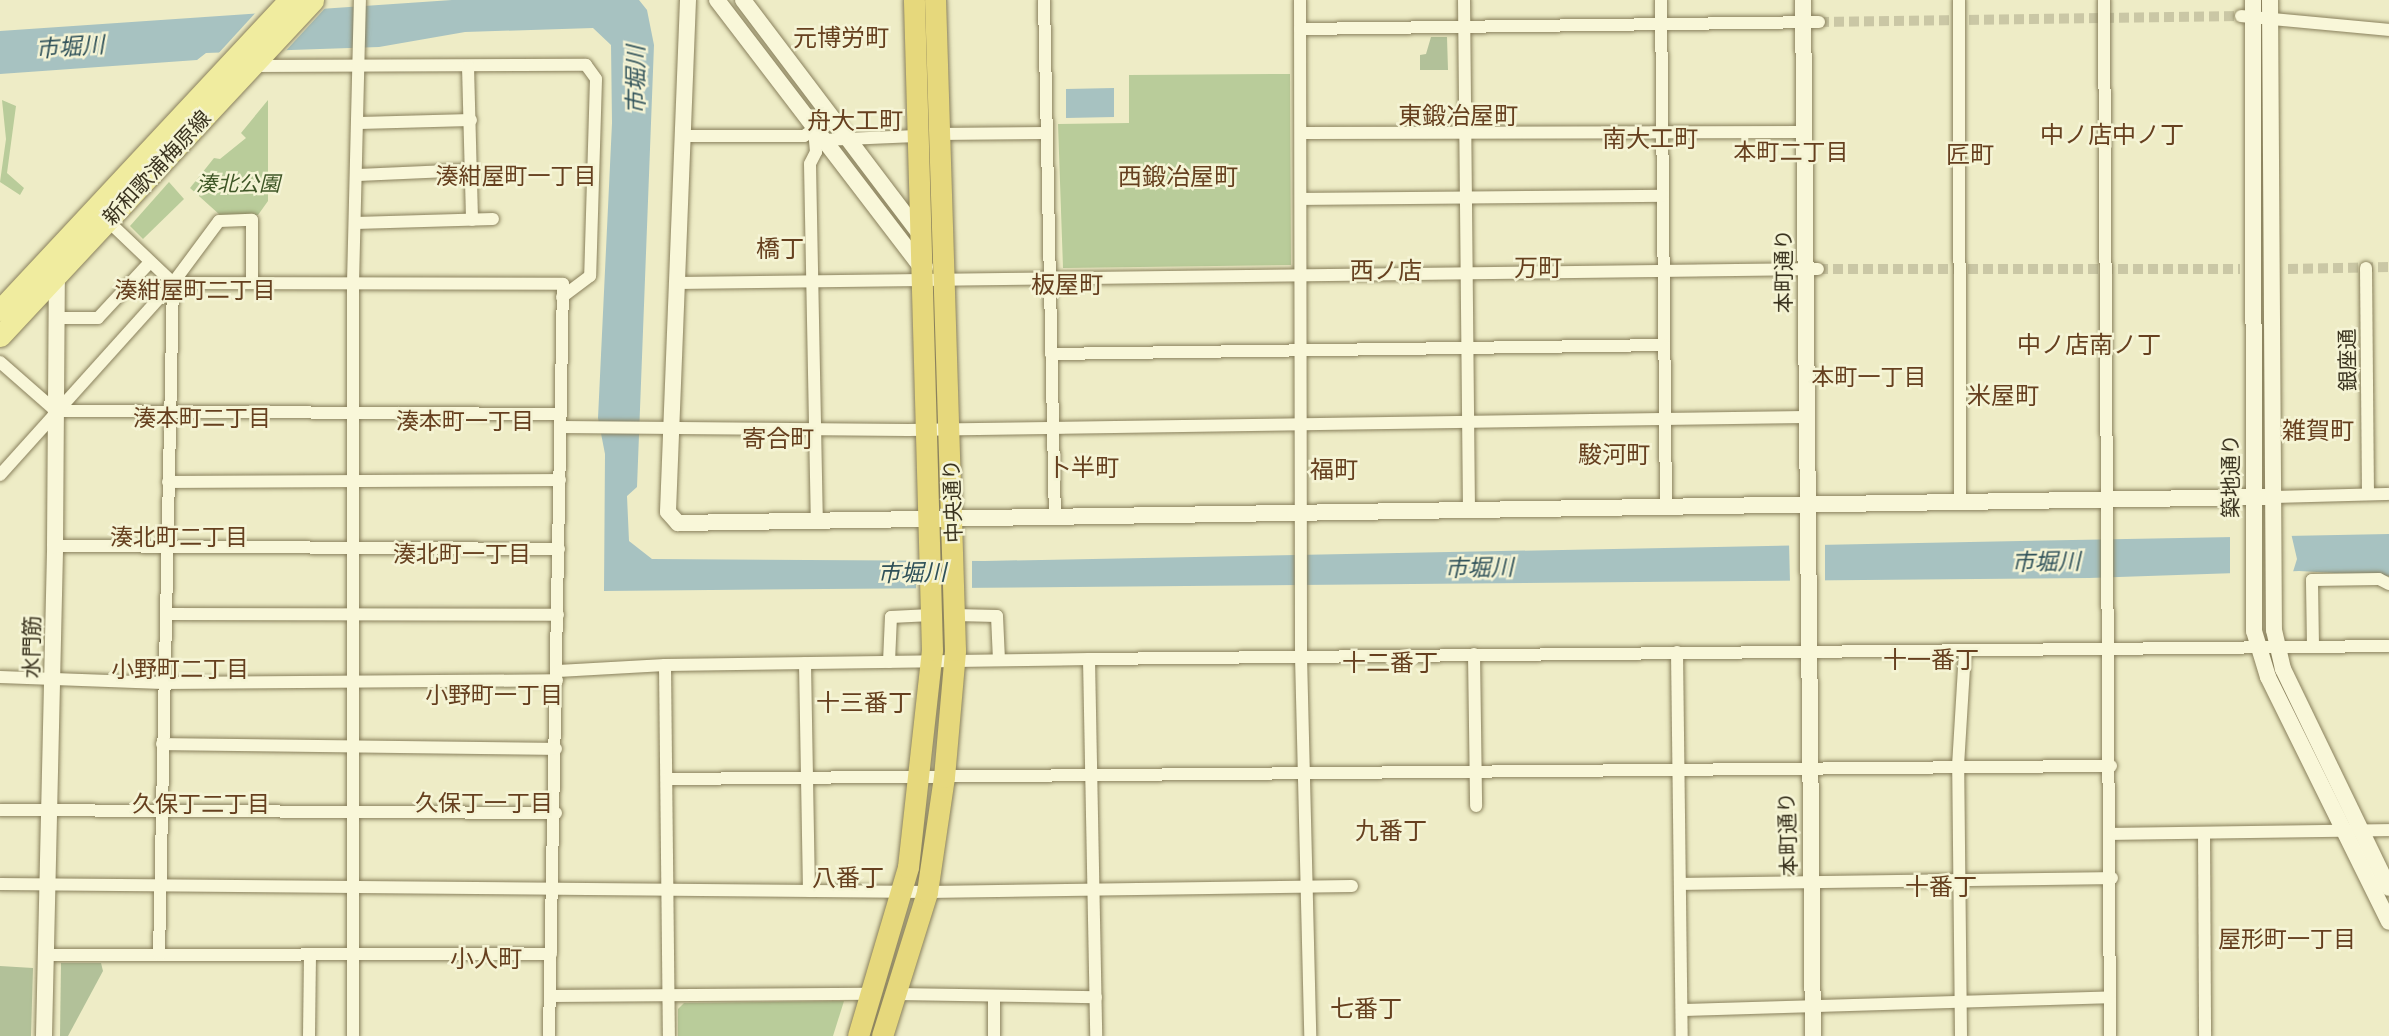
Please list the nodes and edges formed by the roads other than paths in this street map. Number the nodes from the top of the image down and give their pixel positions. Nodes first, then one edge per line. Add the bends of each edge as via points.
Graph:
1 (359, 0) edge
2 (688, 0) edge
3 (716, 0) edge
4 (914, 0) edge
5 (934, 0) edge
6 (1044, 0) edge
7 (1300, 0) edge
8 (1464, 0) edge
9 (1661, 0) edge
10 (1803, 0) edge
11 (1959, 0) edge
12 (2104, 0) edge
13 (2270, 0) edge
14 (287, 1) edge
15 (311, 2) edge
16 (748, 2) edge
17 (2249, 11) edge
18 (2270, 18) junction
19 (1811, 23) junction
20 (1662, 26) junction
21 (1465, 28) junction
22 (1300, 29) junction
23 (2389, 30) edge
24 (359, 62) junction
25 (247, 63) junction
26 (468, 66) junction
27 (471, 120) junction
28 (359, 123) junction
29 (1046, 132) junction
30 (1662, 132) junction
31 (1804, 132) junction
32 (1301, 133) junction
33 (1465, 133) junction
34 (818, 135) junction
35 (926, 135) junction
36 (684, 136) junction
37 (847, 136) junction
38 (471, 170) junction
39 (358, 175) junction
40 (1663, 196) junction
41 (1465, 199) junction
42 (1301, 200) junction
43 (493, 219) dead end
44 (472, 220) junction
45 (108, 221) junction
46 (355, 223) junction
47 (919, 232) junction
48 (150, 262) junction
49 (2366, 268) dead end
50 (50, 271) junction
51 (1811, 271) junction
52 (931, 274) junction
53 (1663, 274) junction
54 (1468, 277) junction
55 (1301, 278) junction
56 (1050, 281) junction
57 (173, 283) junction
58 (252, 283) junction
59 (353, 283) junction
60 (677, 283) junction
61 (812, 284) junction
62 (562, 297) junction
63 (0, 310) edge
64 (57, 318) junction
65 (0, 336) edge
66 (1664, 345) junction
67 (1467, 348) junction
68 (1303, 351) junction
69 (1052, 354) junction
70 (0, 362) edge
71 (56, 411) junction
72 (169, 413) junction
73 (354, 413) junction
74 (1805, 417) junction
75 (1665, 419) junction
76 (561, 420) junction
77 (1468, 422) junction
78 (1303, 424) junction
79 (1053, 427) junction
80 (663, 430) junction
81 (927, 430) junction
82 (951, 430) junction
83 (816, 431) junction
84 (0, 475) edge
85 (354, 481) junction
86 (560, 481) junction
87 (168, 482) junction
88 (2368, 494) junction
89 (2389, 494) edge
90 (2105, 499) junction
91 (1960, 503) junction
92 (1805, 505) junction
93 (2252, 505) junction
94 (2272, 505) junction
95 (1666, 508) junction
96 (1469, 509) junction
97 (1302, 514) junction
98 (1055, 519) junction
99 (817, 522) junction
100 (954, 530) junction
101 (930, 531) junction
102 (55, 546) junction
103 (167, 547) junction
104 (353, 547) junction
105 (559, 549) junction
106 (2389, 584) edge
107 (931, 608) junction
108 (955, 608) junction
109 (166, 614) junction
110 (354, 614) junction
111 (558, 615) junction
112 (2313, 646) junction
113 (2389, 646) edge
114 (2258, 648) junction
115 (2277, 648) junction
116 (1809, 651) junction
117 (2108, 651) junction
118 (1676, 652) junction
119 (1965, 653) junction
120 (1474, 654) junction
121 (1301, 656) junction
122 (1089, 659) junction
123 (999, 660) junction
124 (930, 662) junction
125 (954, 662) junction
126 (805, 663) junction
127 (889, 663) junction
128 (665, 665) junction
129 (558, 676) junction
130 (0, 677) edge
131 (53, 679) junction
132 (354, 681) junction
133 (163, 683) junction
134 (162, 744) junction
135 (354, 745) junction
136 (556, 749) junction
137 (1808, 766) junction
138 (1958, 766) junction
139 (2111, 766) junction
140 (1678, 769) junction
141 (1476, 771) junction
142 (1303, 772) junction
143 (1093, 775) junction
144 (918, 777) junction
145 (944, 777) junction
146 (667, 779) junction
147 (807, 779) junction
148 (1476, 806) dead end
149 (0, 810) edge
150 (48, 810) junction
151 (161, 810) junction
152 (354, 811) junction
153 (556, 813) junction
154 (2389, 830) edge
155 (2353, 831) junction
156 (2204, 833) junction
157 (2112, 834) junction
158 (2112, 878) junction
159 (1958, 879) junction
160 (1811, 883) junction
161 (0, 884) edge
162 (47, 884) junction
163 (160, 884) junction
164 (1682, 884) junction
165 (353, 885) junction
166 (1352, 886) dead end
167 (1306, 887) junction
168 (554, 888) junction
169 (2389, 888) edge
170 (667, 890) junction
171 (1094, 890) junction
172 (809, 891) junction
173 (903, 891) junction
174 (928, 892) junction
175 (2389, 922) edge
176 (551, 954) junction
177 (47, 955) junction
178 (159, 955) junction
179 (310, 955) junction
180 (353, 956) junction
181 (871, 994) junction
182 (896, 994) junction
183 (551, 996) junction
184 (668, 996) junction
185 (994, 996) junction
186 (1096, 997) junction
187 (2109, 997) junction
188 (1961, 1002) junction
189 (1812, 1007) junction
190 (1682, 1010) junction
191 (44, 1036) edge
192 (309, 1036) edge
193 (353, 1036) edge
194 (549, 1036) edge
195 (669, 1036) edge
196 (858, 1036) edge
197 (882, 1036) edge
198 (994, 1036) edge
199 (1097, 1036) edge
200 (1310, 1036) edge
201 (1682, 1036) edge
202 (1813, 1036) edge
203 (1961, 1036) edge
204 (2110, 1036) edge
205 (2205, 1036) edge

1 - 24 street
2 - 36 street
3 - 34 street
4 - 35 highway, 中央通り
5 - 35 highway, 中央通り
6 - 29 street
7 - 22 street
8 - 21 street
9 - 20 street
10 - 19 street, 本町通り
11 - 91 street
12 - 90 street
13 - 18 street, 築地通り
14 - 25 main road, 新和歌浦梅原線
15 - 25 main road, 新和歌浦梅原線
16 - 37 street
17 - 18 street
17 - 93 street, 築地通り
18 - 23 street
18 - 94 street, 築地通り
19 - 20 street
19 - 31 street, 本町通り
20 - 21 street
20 - 30 street
21 - 22 street
21 - 33 street
22 - 32 street
24 - 25 street
24 - 26 street
24 - 28 street
25 - 45 main road, 新和歌浦梅原線
25 - 50 main road, 新和歌浦梅原線
26 - 27 street
26 - 62 street via 586,65 596,79 590,276
27 - 28 street
27 - 38 street
28 - 39 street
29 - 35 street
29 - 56 street
30 - 31 street
30 - 33 street
30 - 40 street
31 - 51 street, 本町通り
32 - 33 street
32 - 42 street
33 - 41 street
34 - 36 street
34 - 37 street
34 - 52 street
34 - 61 street via 810,164
35 - 37 street
35 - 47 highway, 中央通り
35 - 52 highway, 中央通り
36 - 60 street
37 - 47 street
38 - 39 street
38 - 44 street
39 - 46 street
40 - 41 street
40 - 53 street
41 - 42 street
41 - 54 street
42 - 55 street
43 - 44 street
44 - 46 street
45 - 48 street
45 - 50 main road, 新和歌浦梅原線
46 - 59 street
47 - 52 highway, 中央通り
48 - 57 street
48 - 64 street via 98,318
49 - 88 street, 銀座通
50 - 63 main road, 新和歌浦梅原線
50 - 64 street, 水門筋
50 - 65 main road, 新和歌浦梅原線
51 - 53 street
51 - 74 street, 本町通り
52 - 56 street
52 - 61 street
52 - 81 highway, 中央通り
52 - 82 highway, 中央通り
53 - 54 street
53 - 66 street
54 - 55 street
54 - 67 street
55 - 56 street
55 - 68 street
56 - 69 street
57 - 58 street
57 - 58 street via 219,220 252,220
57 - 71 street
57 - 72 street
58 - 59 street
59 - 62 street via 563,284
59 - 73 street
60 - 61 street
60 - 80 street
61 - 83 street
62 - 76 street
64 - 71 street, 水門筋
66 - 67 street
66 - 75 street
67 - 68 street
67 - 77 street
68 - 69 street
68 - 78 street
69 - 79 street
70 - 71 street
71 - 72 street
71 - 84 street
71 - 102 street, 水門筋
72 - 73 street
72 - 87 street
73 - 76 street
73 - 85 street
74 - 75 street
74 - 92 street, 本町通り
75 - 77 street
75 - 95 street
76 - 80 street via 589,428
76 - 86 street
77 - 78 street
77 - 96 street
78 - 79 street
78 - 97 street
79 - 82 street
79 - 98 street
80 - 83 street
80 - 99 street via 671,519 678,523
81 - 82 street
81 - 83 street
81 - 101 highway, 中央通り
82 - 100 highway, 中央通り
83 - 99 street
85 - 86 street
85 - 87 street
85 - 104 street
86 - 105 street
87 - 103 street
88 - 89 street
88 - 94 street
90 - 91 street
90 - 93 street
90 - 117 street
91 - 92 street
92 - 95 street
92 - 116 street, 本町通り
93 - 94 street
93 - 114 street, 築地通り
94 - 115 street, 築地通り
95 - 96 street
96 - 97 street
97 - 98 street
97 - 121 street
98 - 100 street
99 - 101 street
100 - 101 street
100 - 108 highway, 中央通り
101 - 107 highway, 中央通り
102 - 103 street
102 - 131 street, 水門筋
103 - 104 street
103 - 109 street
104 - 105 street
104 - 110 street
105 - 111 street
106 - 112 street via 2379,579 2312,580
107 - 124 highway, 中央通り
107 - 127 street via 891,617
108 - 123 street via 997,616
108 - 125 highway, 中央通り
109 - 110 street
109 - 133 street
110 - 111 street
110 - 132 street
111 - 129 street
112 - 113 street
112 - 115 street
114 - 115 street
114 - 117 street
114 - 155 street, 築地通り
115 - 155 street, 築地通り
116 - 118 street
116 - 119 street
116 - 137 street, 本町通り
117 - 119 street
117 - 139 street
118 - 120 street
118 - 140 street
119 - 138 street
120 - 121 street
120 - 141 street
121 - 122 street
121 - 142 street
122 - 123 street
122 - 143 street
123 - 125 street
124 - 125 street
124 - 127 street
124 - 144 highway, 中央通り
125 - 145 highway, 中央通り
126 - 127 street
126 - 128 street
126 - 147 street
128 - 129 street
128 - 146 street
129 - 132 street
129 - 136 street
130 - 131 street
131 - 133 street
131 - 150 street, 水門筋
132 - 133 street
132 - 135 street
133 - 134 street
134 - 135 street
134 - 151 street
135 - 136 street
135 - 152 street
136 - 153 street
137 - 138 street
137 - 140 street
137 - 160 street, 本町通り
138 - 139 street
138 - 159 street
139 - 157 street
140 - 141 street
140 - 164 street
141 - 142 street
141 - 148 street
142 - 143 street
142 - 167 street
143 - 145 street
143 - 171 street
144 - 145 street
144 - 147 street
144 - 173 highway, 中央通り
145 - 174 highway, 中央通り
146 - 147 street
146 - 170 street
147 - 172 street
149 - 150 street
150 - 151 street
150 - 162 street, 水門筋
151 - 152 street
151 - 163 street
152 - 153 street
152 - 165 street
153 - 168 street
154 - 155 street
155 - 156 street
155 - 169 street, 築地通り
155 - 175 street, 築地通り
156 - 157 street
156 - 205 street
157 - 158 street
158 - 159 street
158 - 187 street
159 - 160 street
159 - 188 street
160 - 164 street
160 - 189 street, 本町通り
161 - 162 street
162 - 163 street
162 - 177 street, 水門筋
163 - 165 street
163 - 178 street
164 - 190 street
165 - 168 street
165 - 180 street
166 - 167 street
167 - 171 street
167 - 200 street
168 - 170 street
168 - 176 street
170 - 172 street
170 - 184 street
171 - 174 street
171 - 186 street
172 - 173 street
173 - 174 street
173 - 181 highway, 中央通り
174 - 182 highway, 中央通り
176 - 180 street
176 - 183 street
177 - 178 street
177 - 191 street, 水門筋
178 - 179 street
179 - 180 street
179 - 192 street
180 - 193 street
181 - 184 street
181 - 196 highway, 中央通り
182 - 185 street
182 - 197 highway, 中央通り
183 - 184 street
183 - 194 street
184 - 195 street
185 - 186 street
185 - 198 street
186 - 199 street
187 - 188 street
187 - 204 street
188 - 189 street
188 - 203 street
189 - 190 street
189 - 202 street, 本町通り
190 - 201 street

